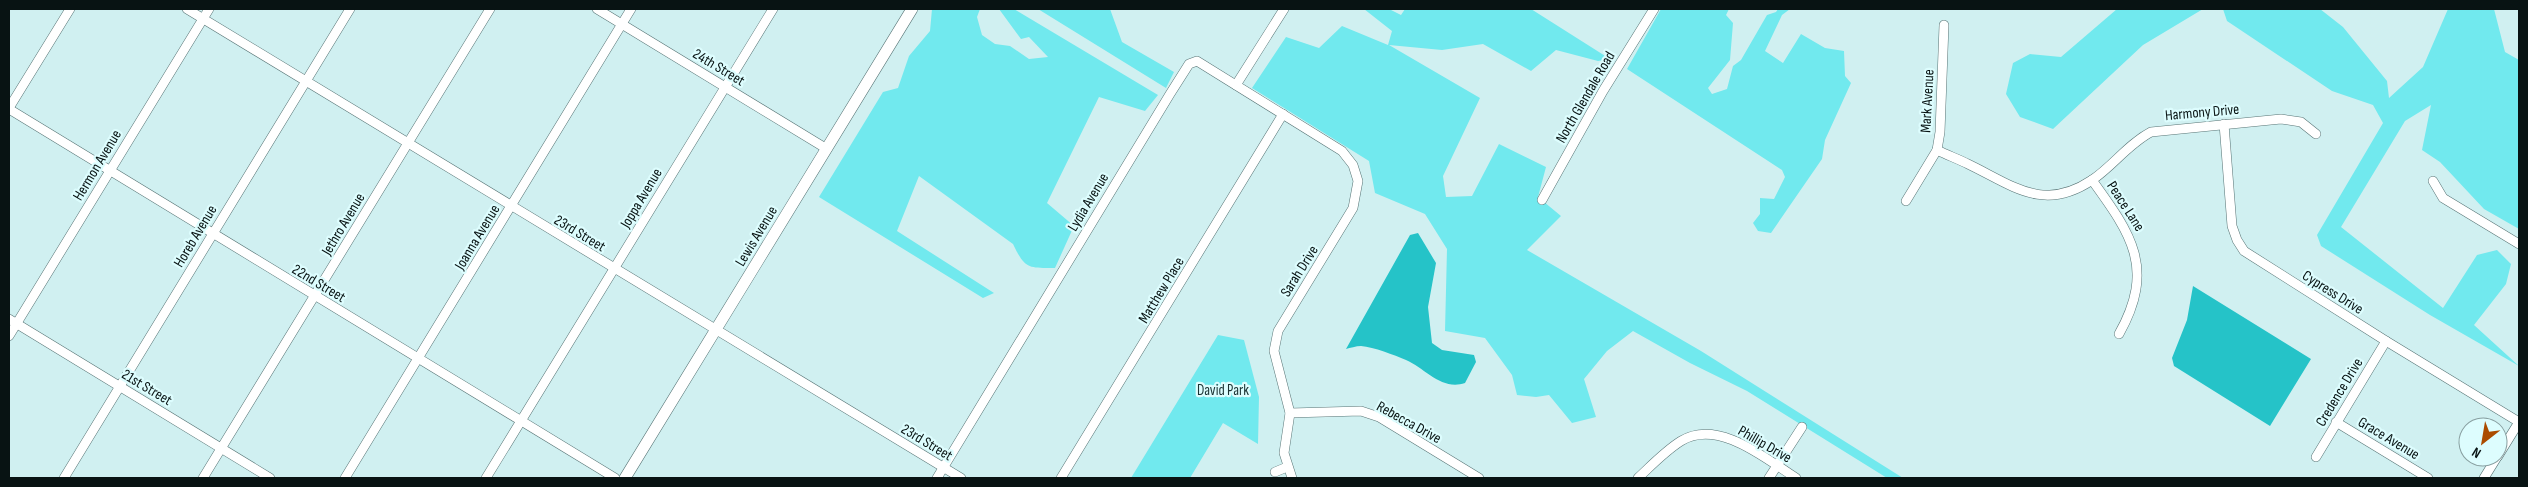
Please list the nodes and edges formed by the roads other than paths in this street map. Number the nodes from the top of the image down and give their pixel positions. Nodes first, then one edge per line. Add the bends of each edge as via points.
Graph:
1 (70, 9) edge
2 (187, 9) edge
3 (209, 9) edge
4 (350, 9) edge
5 (490, 9) edge
6 (597, 9) edge
7 (631, 9) edge
8 (773, 9) edge
9 (912, 9) edge
10 (1284, 9) edge
11 (1654, 9) edge
12 (203, 18) junction
13 (622, 24) junction
14 (1944, 25) dead end
15 (306, 81) junction
16 (1236, 85) junction
17 (725, 87) junction
18 (9, 108) edge
19 (1283, 114) junction
20 (2224, 124) junction
21 (2316, 134) dead end
22 (408, 143) junction
23 (827, 149) junction
24 (1937, 150) junction
25 (110, 169) junction
26 (2092, 180) junction
27 (2433, 181) dead end
28 (1542, 200) dead end
29 (1906, 201) dead end
30 (511, 207) junction
31 (212, 234) junction
32 (2519, 244) edge
33 (614, 269) junction
34 (314, 297) junction
35 (13, 321) edge
36 (716, 331) junction
37 (2119, 334) dead end
38 (9, 336) edge
39 (2386, 341) junction
40 (418, 358) junction
41 (120, 386) junction
42 (1290, 413) junction
43 (521, 420) junction
44 (2336, 422) junction
45 (2519, 422) edge
46 (1802, 427) dead end
47 (2508, 440) edge
48 (222, 448) junction
49 (2316, 457) dead end
50 (1777, 466) junction
51 (1287, 467) junction
52 (2491, 467) edge
53 (943, 468) junction
54 (1275, 472) dead end
55 (64, 478) edge
56 (203, 478) edge
57 (270, 478) edge
58 (345, 478) edge
59 (486, 478) edge
60 (615, 478) edge
61 (625, 478) edge
62 (936, 478) edge
63 (961, 478) edge
64 (1060, 478) edge
65 (1292, 478) edge
66 (1478, 478) edge
67 (1638, 478) edge
68 (1770, 478) edge
69 (1796, 478) edge
70 (2428, 478) edge
71 (2484, 478) edge

1 - 18 street
2 - 12 street, 23rd Street
3 - 12 street, Hermon Avenue
4 - 15 street, Horeb Avenue
5 - 22 street, Jethro Avenue
6 - 13 street, 24th Street
7 - 13 street, Joanna Avenue
8 - 17 street, Joppa Avenue
9 - 23 main road, Lewis Avenue
10 - 16 street
11 - 28 street, North Glendale Road via 1603,91
12 - 15 street, 23rd Street
12 - 25 street, Hermon Avenue
13 - 17 street, 24th Street
13 - 30 street, Joanna Avenue
14 - 24 street, Mark Avenue
15 - 22 street, 23rd Street
15 - 31 street, Horeb Avenue
16 - 19 street, Sarah Drive
16 - 53 street, Lydia Avenue via 1197,61 1190,64
17 - 23 street, 24th Street
17 - 33 street, Joppa Avenue
18 - 25 street, 22nd Street
19 - 42 street, Sarah Drive via 1342,151 1353,165 1358,181 1353,208 1278,331 1274,351
19 - 64 street, Matthew Place
20 - 21 street, Harmony Drive via 2281,119 2301,122
20 - 26 street, Harmony Drive via 2151,132 2133,143
20 - 39 street, Cypress Drive via 2232,226 2244,251
22 - 30 street, 23rd Street
22 - 34 street, Jethro Avenue
23 - 36 main road, Lewis Avenue
24 - 26 street, Harmony Drive via 1968,163 2010,188 2030,194 2061,194
24 - 29 street, Mark Avenue
25 - 31 street, 22nd Street
25 - 35 street, Hermon Avenue
26 - 37 street, Peace Lane via 2122,221 2133,243 2136,293 2130,314
27 - 32 street via 2443,198
30 - 33 street, 23rd Street
30 - 40 street, Joanna Avenue
31 - 34 street, 22nd Street
31 - 41 street, Horeb Avenue
33 - 36 street, 23rd Street
33 - 43 street, Joppa Avenue
34 - 40 street, 22nd Street
34 - 48 street, Jethro Avenue
35 - 38 street, Hermon Avenue
35 - 41 street, 21st Street
36 - 53 street, 23rd Street
36 - 61 main road, Lewis Avenue
39 - 44 street, Credence Drive
39 - 45 street, Cypress Drive
40 - 43 street, 22nd Street
40 - 58 street, Joanna Avenue
41 - 48 street, 21st Street
41 - 55 street, Horeb Avenue
42 - 51 street, Sarah Drive via 1284,453
42 - 66 street, Rebecca Drive via 1361,411 1378,417
43 - 59 street, Joppa Avenue
43 - 60 street, 22nd Street
44 - 49 street, Credence Drive
44 - 70 street, Grace Avenue
45 - 47 street
46 - 50 street
48 - 56 street, Jethro Avenue
48 - 57 street, 21st Street
50 - 67 street, Phillip Drive via 1720,435 1702,434 1683,440
50 - 68 street
50 - 69 street, Phillip Drive
51 - 54 street
51 - 65 street, Sarah Drive
52 - 71 street
53 - 62 street, Lydia Avenue
53 - 63 street, 23rd Street

